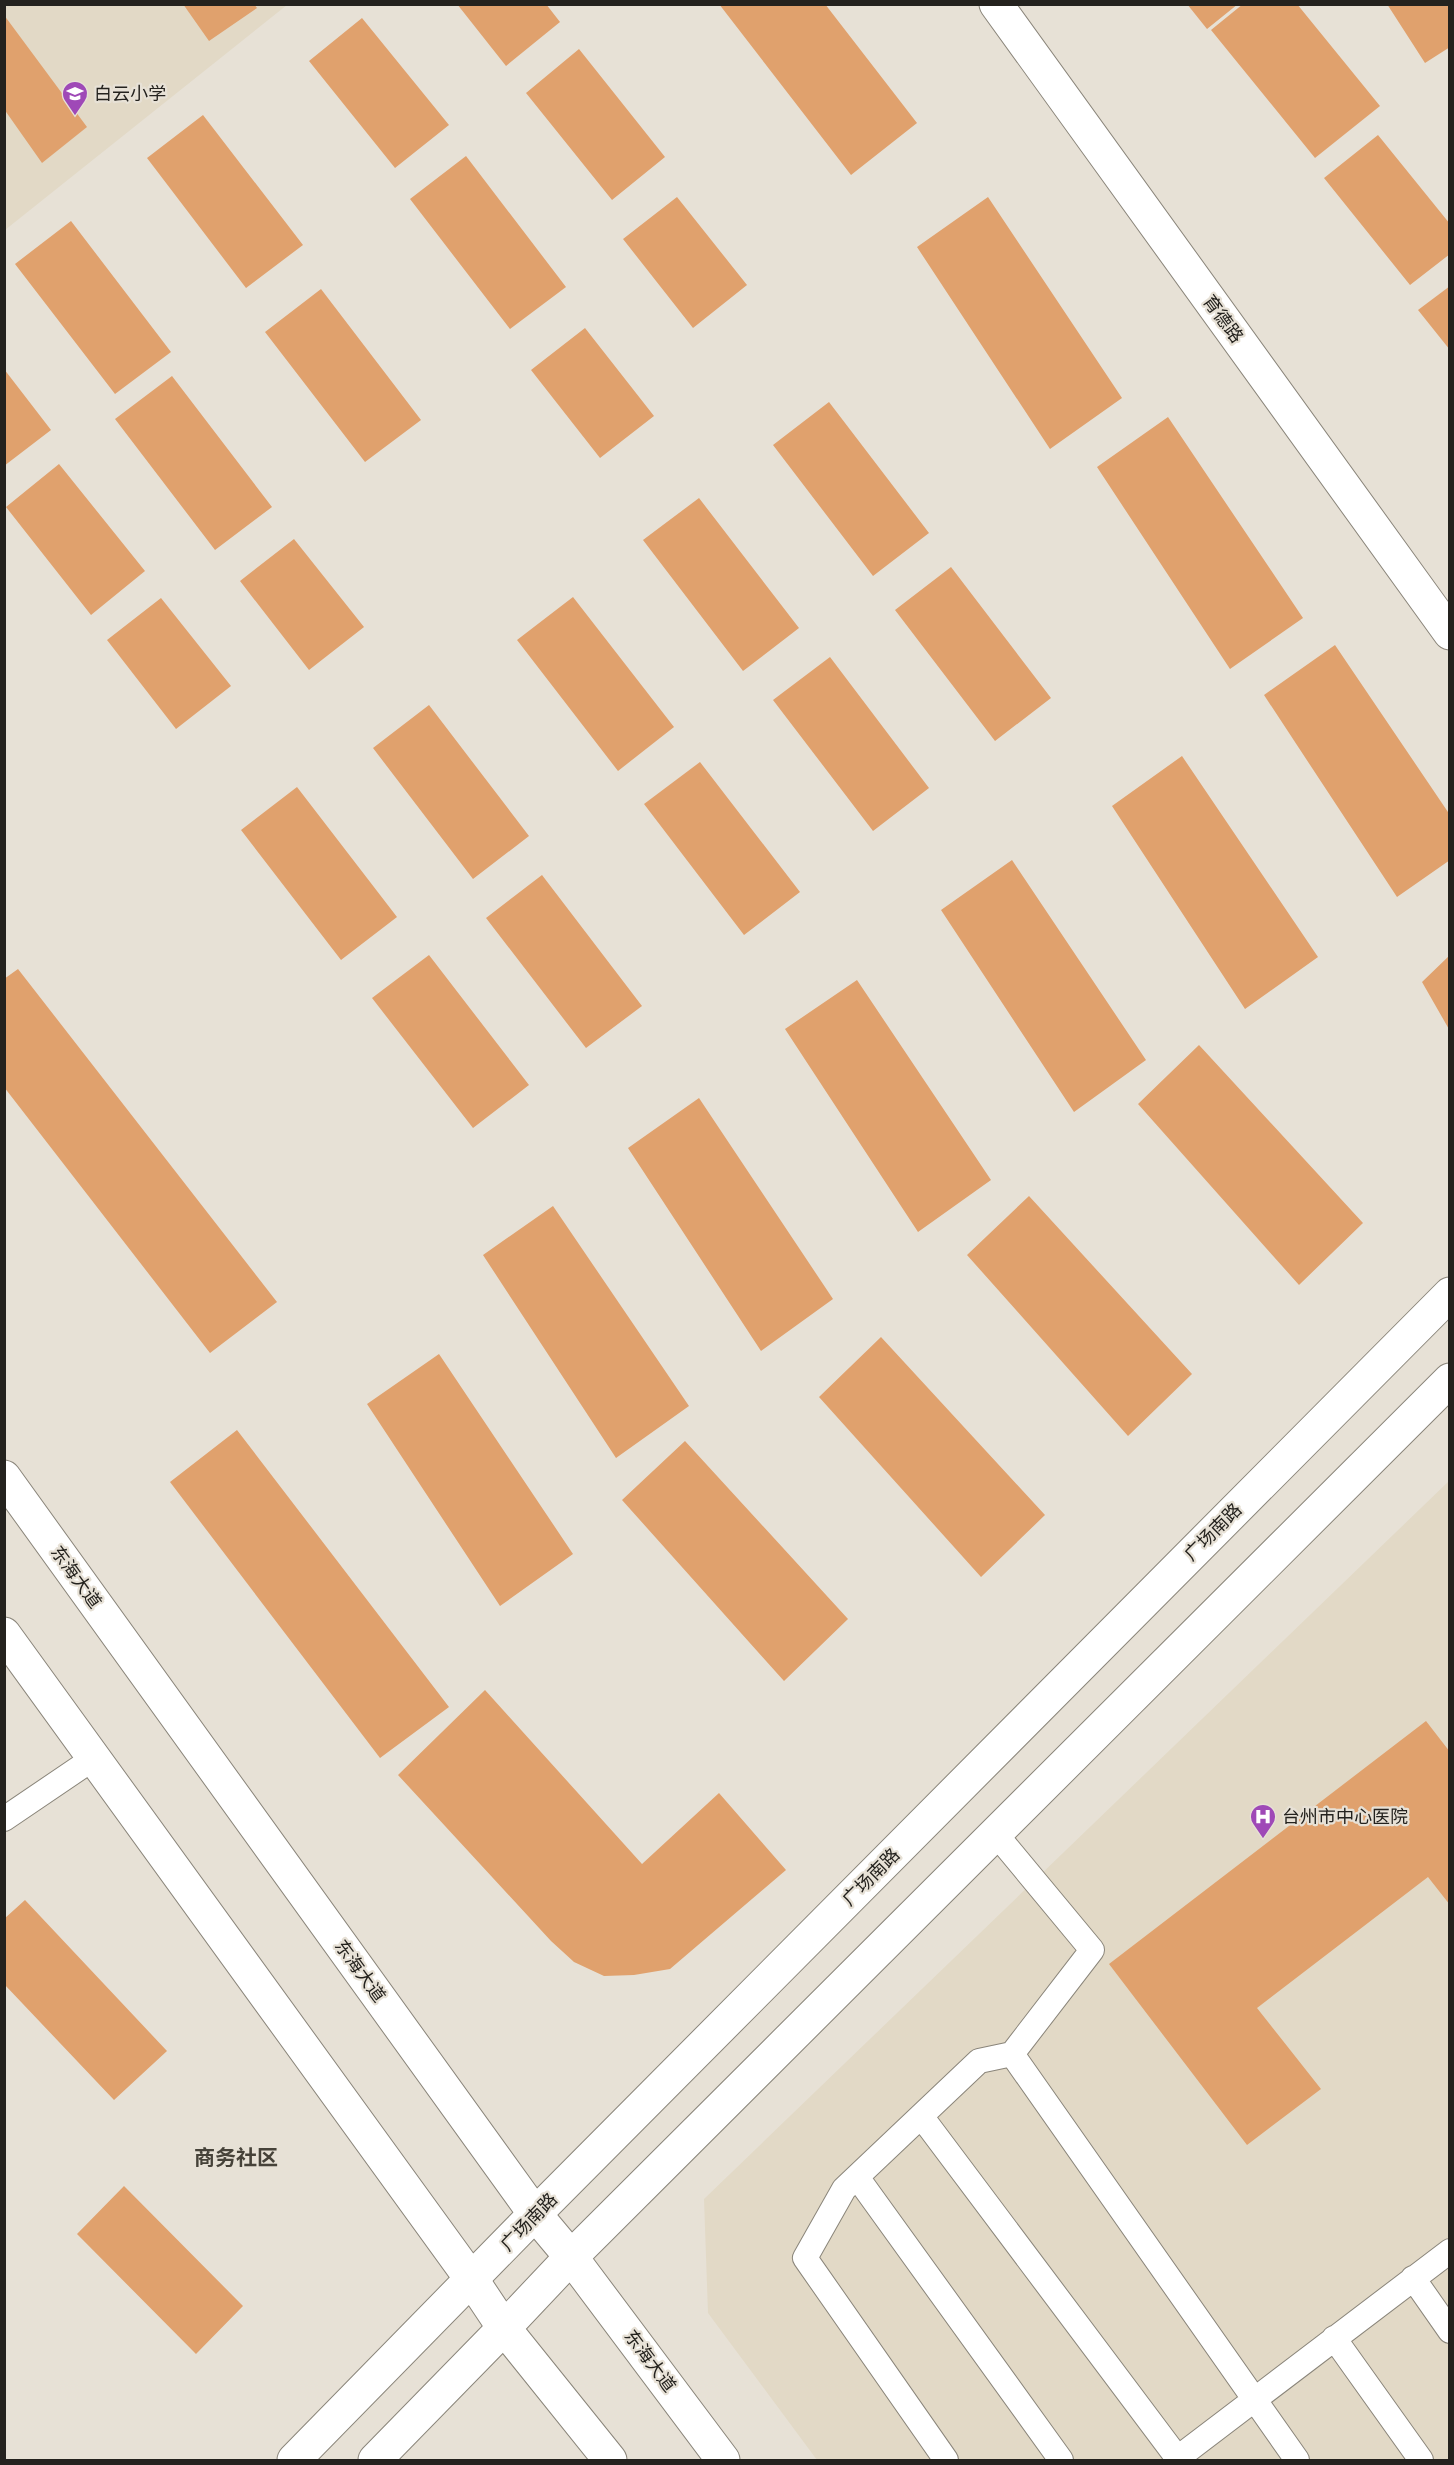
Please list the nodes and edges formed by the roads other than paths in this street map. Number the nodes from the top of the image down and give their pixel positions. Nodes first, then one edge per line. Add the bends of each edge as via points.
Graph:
1 (996, 4) edge
2 (1449, 633) edge
3 (1449, 1294) edge
4 (1449, 1380) edge
5 (4, 1477) edge
6 (4, 1634) edge
7 (94, 1758) junction
8 (4, 1819) edge
9 (995, 1833) junction
10 (1012, 2054) junction
11 (921, 2116) junction
12 (857, 2177) junction
13 (535, 2214) junction
14 (1449, 2251) edge
15 (571, 2257) junction
16 (1413, 2278) junction
17 (472, 2280) junction
18 (504, 2328) junction
19 (1449, 2331) edge
20 (1334, 2338) junction
21 (1253, 2400) junction
22 (294, 2460) edge
23 (375, 2460) edge
24 (610, 2460) edge
25 (723, 2460) edge
26 (946, 2460) edge
27 (1061, 2460) edge
28 (1177, 2460) edge
29 (1297, 2460) edge
30 (1420, 2460) edge

1 - 2 main road, 育德路
3 - 13 main road, 广场南路
4 - 9 main road
5 - 13 main road, 东海大道
6 - 7 main road
7 - 8 lane
7 - 17 main road
9 - 10 lane via 1092,1950
9 - 15 main road
10 - 11 lane via 979,2061
10 - 21 lane
11 - 12 lane
11 - 28 lane
12 - 26 lane via 844,2189 806,2259
12 - 27 lane
13 - 15 main road, 东海大道
13 - 17 main road, 广场南路
14 - 16 lane
15 - 18 main road
15 - 25 main road, 东海大道
16 - 19 lane
16 - 20 lane
17 - 18 main road
17 - 22 main road, 广场南路
18 - 23 main road
18 - 24 main road
20 - 21 lane
20 - 30 lane
21 - 28 lane
21 - 29 lane

